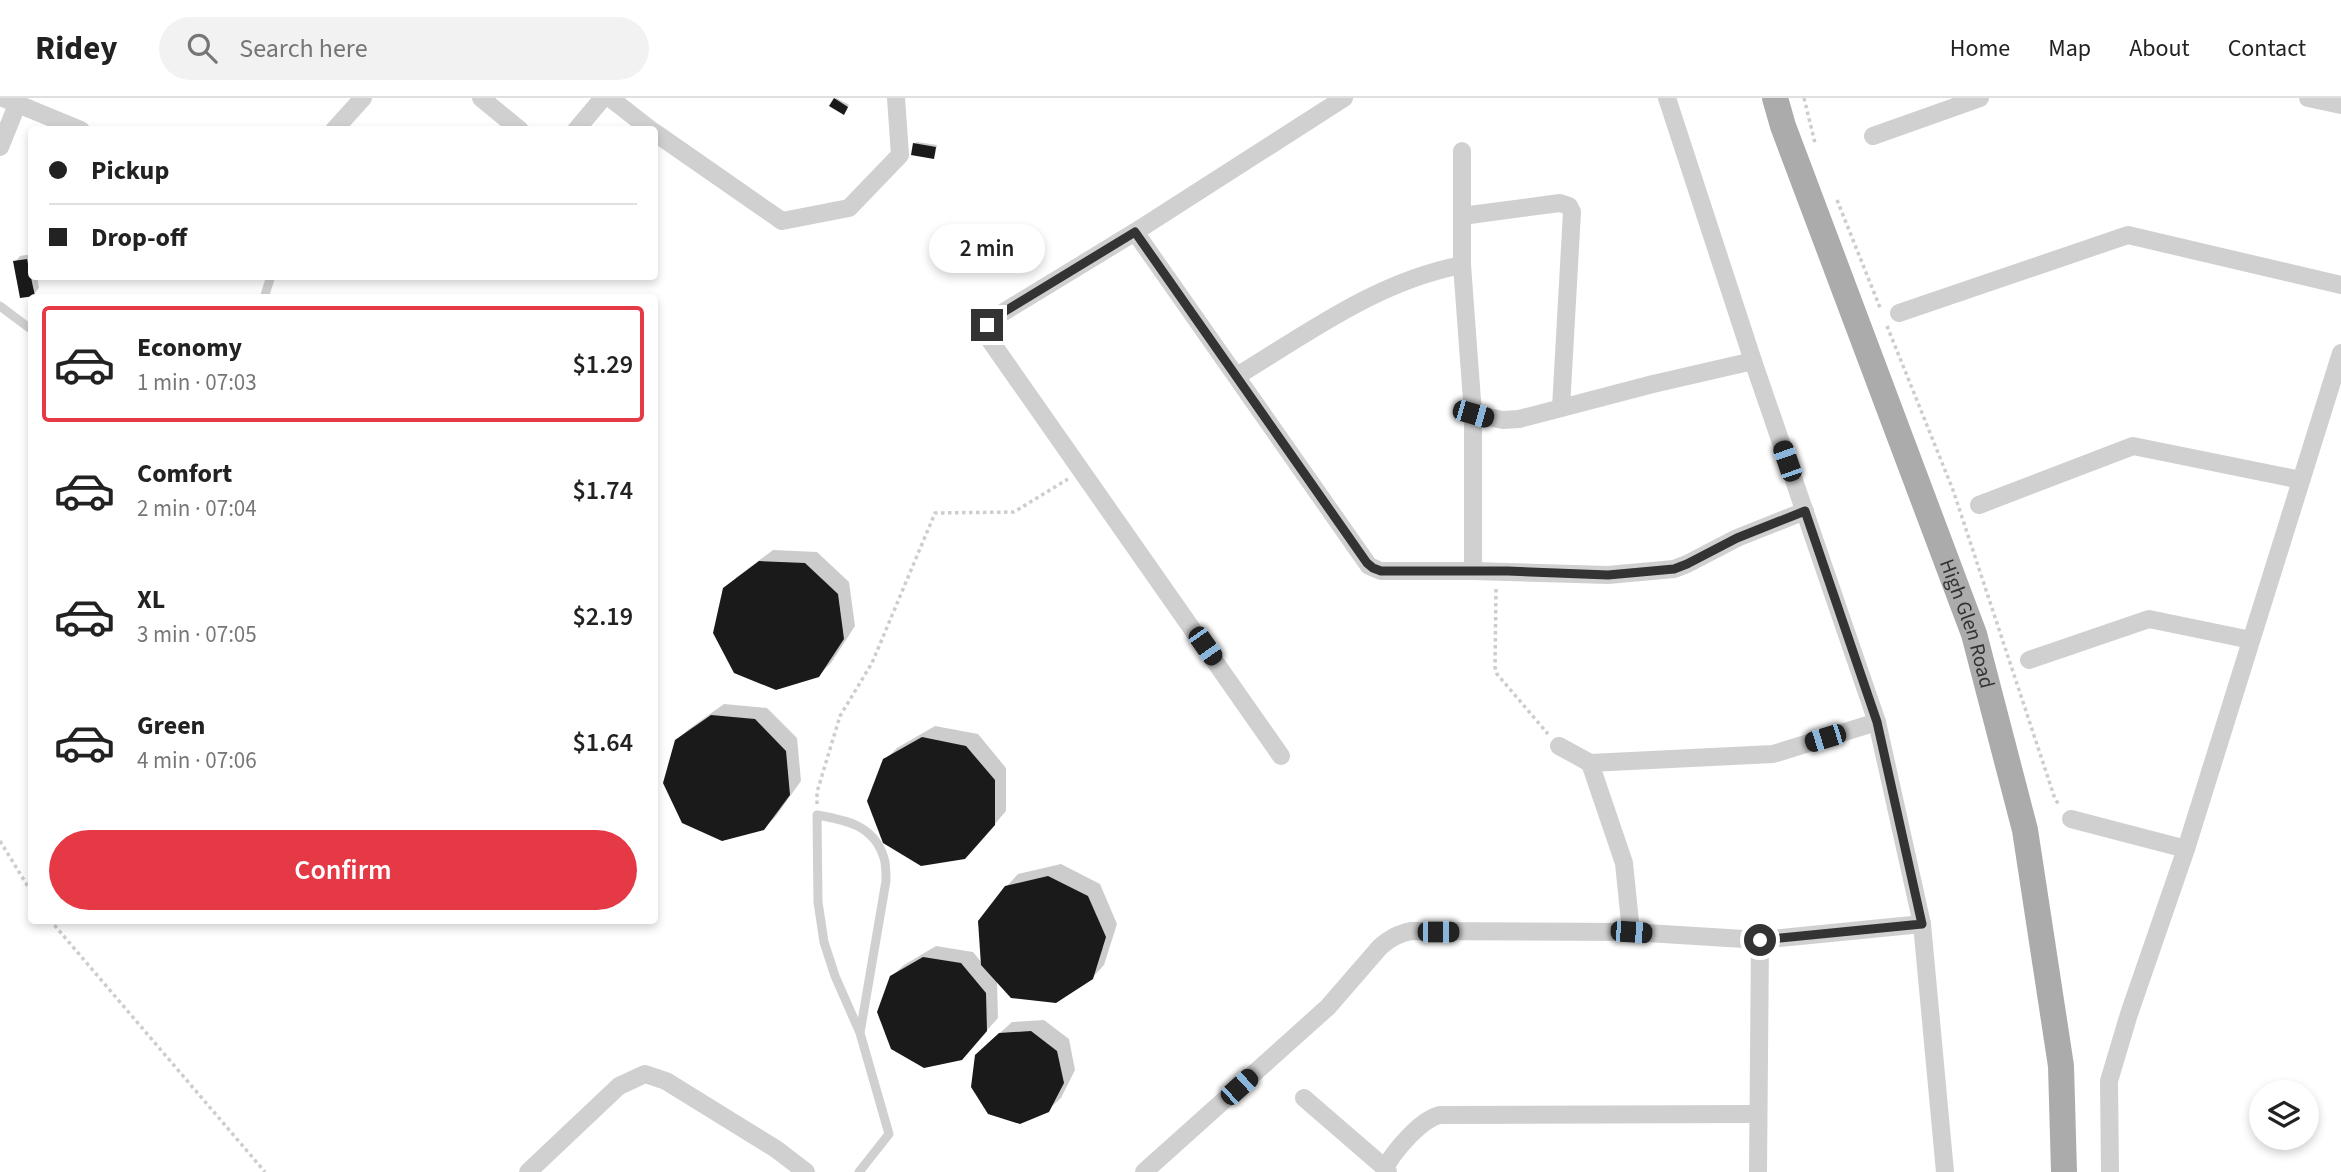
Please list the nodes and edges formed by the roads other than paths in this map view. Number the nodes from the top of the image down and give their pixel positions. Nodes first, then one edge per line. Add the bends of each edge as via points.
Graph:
1 (363, 98) edge
2 (481, 98) edge
3 (603, 98) edge
4 (610, 98) edge
5 (896, 98) edge
6 (1344, 98) edge
7 (1667, 98) edge
8 (1775, 98) edge
9 (1980, 98) edge
10 (2308, 98) edge
11 (10, 102) edge
12 (2341, 104) edge
13 (71, 126) edge
14 (338, 126) edge
15 (515, 126) edge
16 (579, 126) edge
17 (646, 126) edge
18 (658, 134) edge
19 (1873, 136) dead end
20 (0, 147) edge
21 (1462, 151) dead end
22 (1462, 216) junction
23 (1135, 232) junction
24 (1462, 265) junction
25 (2341, 285) edge
26 (0, 306) edge
27 (1899, 313) dead end
28 (28, 327) edge
29 (2341, 353) edge
30 (1753, 361) junction
31 (1237, 376) junction
32 (1562, 408) junction
33 (1473, 414) junction
34 (2301, 480) junction
35 (1979, 505) dead end
36 (1805, 511) junction
37 (1473, 571) junction
38 (2251, 640) junction
39 (2029, 660) dead end
40 (1877, 722) junction
41 (1559, 746) road end
42 (1281, 755) dead end
43 (1590, 763) junction
44 (2071, 819) road end
45 (2186, 849) junction
46 (1922, 924) junction
47 (1631, 932) junction
48 (1760, 940) junction
49 (860, 1032) junction
50 (1304, 1098) dead end
51 (1758, 1114) junction
52 (1387, 1170) edge
53 (528, 1172) edge
54 (806, 1172) edge
55 (859, 1172) edge
56 (1144, 1172) edge
57 (1758, 1172) edge
58 (1945, 1172) edge
59 (2064, 1172) edge
60 (2109, 1172) edge

1 - 14 street
2 - 15 street
3 - 16 street
4 - 17 street
5 - 18 street via 900,155 849,208 782,221
6 - 23 street
7 - 30 street
8 - 59 main road, High Glen Road via 1974,634 2025,830 2061,1066
9 - 19 street
10 - 12 street
11 - 13 street
11 - 20 street
21 - 22 street
22 - 24 street
22 - 32 street via 1560,203 1569,206
23 - 31 street
23 - 42 street via 989,321 987,336
24 - 31 street via 1399,282 1367,297
24 - 33 street
25 - 27 street via 2128,235
26 - 28 lane
29 - 34 street
30 - 32 street
30 - 36 street
31 - 37 street via 1369,566 1381,571
32 - 33 street via 1519,419
33 - 37 street
34 - 35 street via 2133,446
34 - 38 street
36 - 37 street via 1674,569 1608,575
36 - 40 street
38 - 39 street via 2148,619
38 - 45 street
40 - 43 street via 1773,754
40 - 46 street
41 - 43 street
43 - 47 street via 1624,863
44 - 45 street
45 - 60 street via 2109,1081
46 - 48 street
46 - 58 street
47 - 48 street
47 - 56 street via 1399,934 1380,947 1328,1007
48 - 51 street
49 - 49 lane via 884,892 884,858 870,834 853,823 817,815 818,902 824,942
49 - 55 lane via 889,1134
50 - 52 street
51 - 52 street via 1440,1115 1423,1123 1390,1158
51 - 57 street
53 - 54 street via 620,1086 645,1074 666,1081

